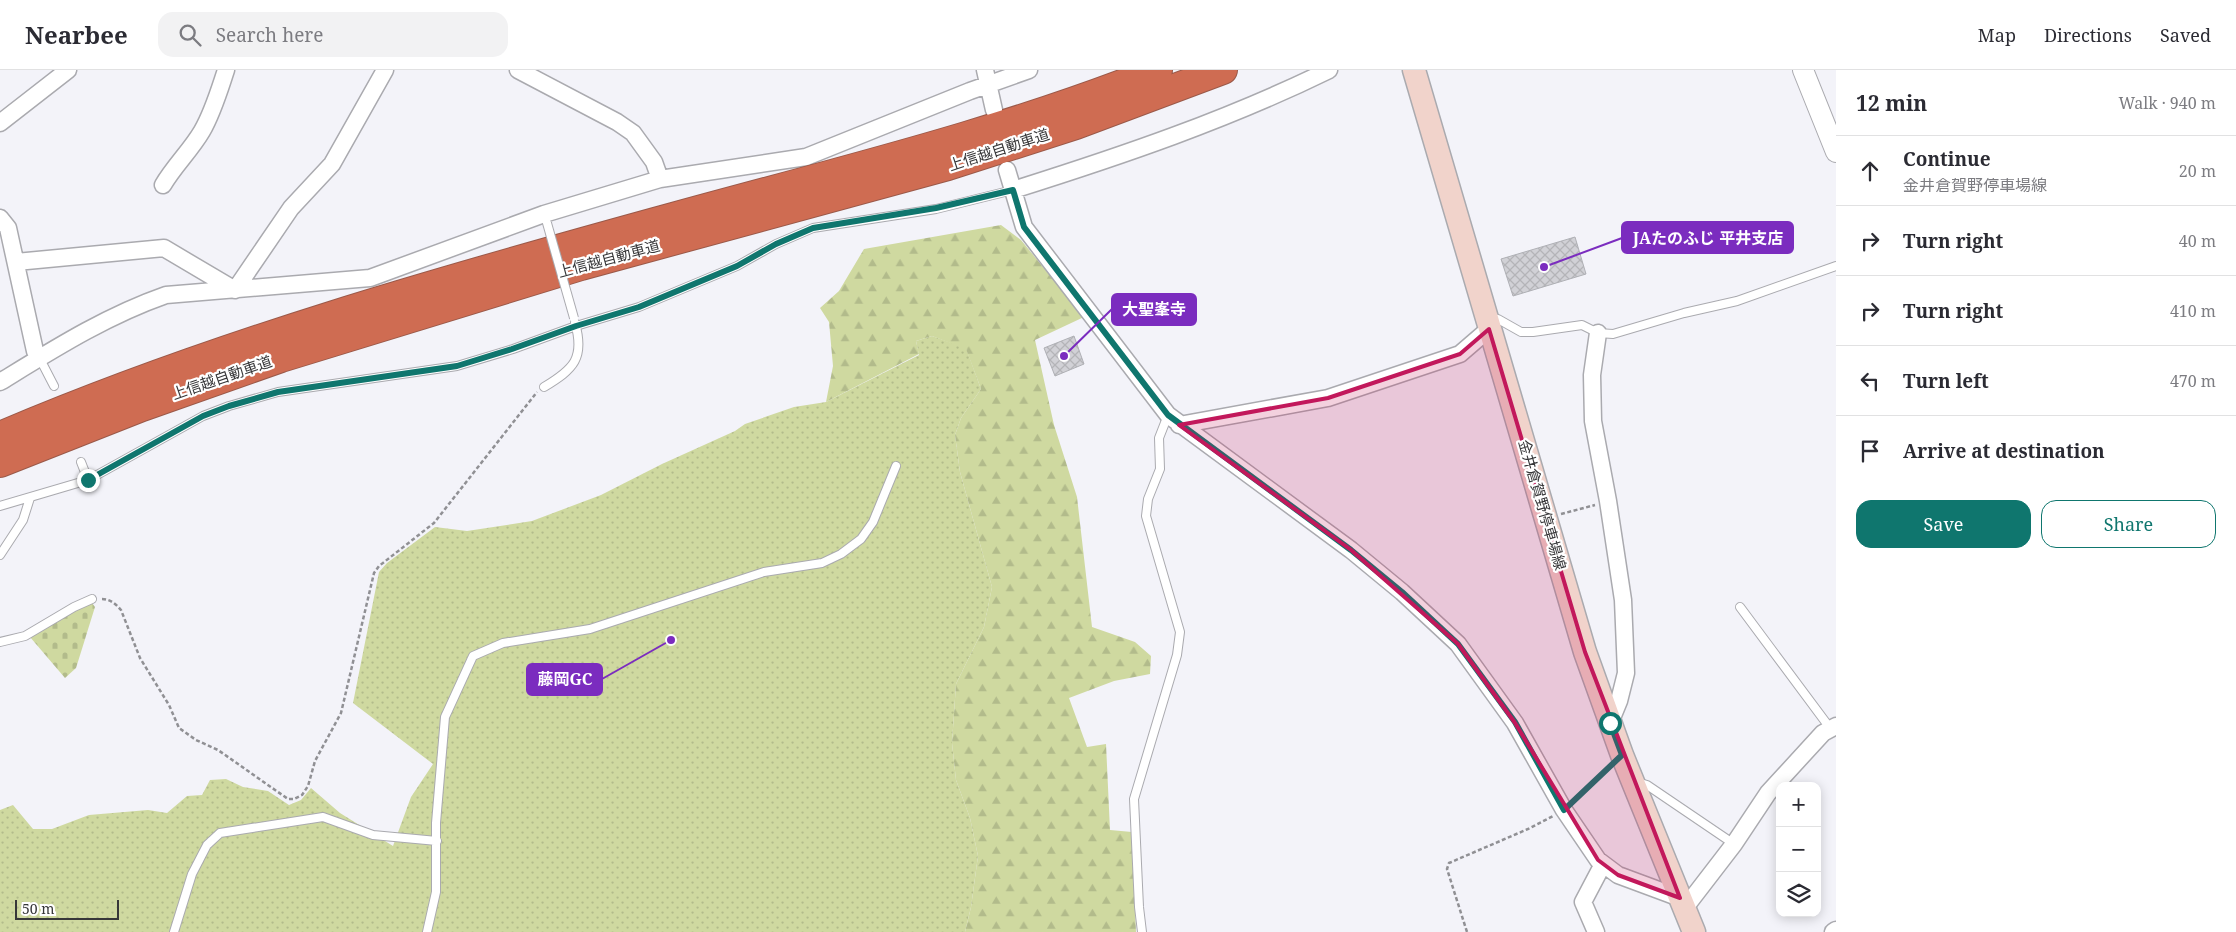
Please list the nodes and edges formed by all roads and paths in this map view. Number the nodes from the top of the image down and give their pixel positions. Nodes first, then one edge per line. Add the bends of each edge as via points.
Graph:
1 (68, 70) edge
2 (226, 70) edge
3 (385, 70) edge
4 (518, 70) edge
5 (1029, 70) edge
6 (1158, 70) edge
7 (1223, 70) edge
8 (1329, 70) edge
9 (1414, 70) edge
10 (1804, 70) edge
11 (987, 77) edge
12 (994, 110) dead end
13 (0, 124) edge
14 (1836, 152) edge
15 (1007, 170) dead end
16 (660, 179) junction
17 (163, 185) dead end
18 (1013, 190) junction
19 (0, 218) edge
20 (545, 219) junction
21 (16, 262) junction
22 (1836, 266) edge
23 (235, 290) junction
24 (575, 322) junction
25 (1488, 322) junction
26 (1598, 333) junction
27 (39, 357) junction
28 (0, 382) edge
29 (54, 386) dead end
30 (544, 387) joint
31 (1174, 420) junction
32 (0, 436) edge
33 (81, 462) dead end
34 (0, 463) edge
35 (896, 466) dead end
36 (88, 480) junction
37 (30, 498) junction
38 (1608, 501) junction
39 (0, 506) edge
40 (1545, 518) junction
41 (0, 555) edge
42 (92, 599) joint
43 (1740, 607) dead end
44 (0, 642) edge
45 (1610, 723) junction
46 (1833, 727) edge
47 (1622, 755) junction
48 (1633, 782) junction
49 (1564, 810) junction
50 (438, 840) junction
51 (1734, 844) junction
52 (1603, 864) junction
53 (1682, 904) junction
54 (174, 932) edge
55 (427, 932) edge
56 (1142, 932) edge
57 (1467, 932) edge
58 (1596, 932) edge
59 (1694, 932) edge

1 - 13 street
2 - 17 street via 213,110 201,133
3 - 23 street via 332,164 291,208
4 - 16 street via 617,122 633,134 654,162
5 - 11 street
6 - 32 highway, 上信越自動車道 via 939,144 569,245 360,308 139,382
7 - 34 highway, 上信越自動車道 via 1076,125 957,163 581,266 290,355 142,407
8 - 18 street via 1211,122 1124,155
9 - 25 main road, 金井倉賀野停車場線
10 - 14 street
11 - 12 street
11 - 16 street via 806,157
15 - 18 street
16 - 20 street
18 - 24 lane via 936,208 813,228 687,288 639,307
18 - 31 street via 1024,227
19 - 21 street via 8,228
20 - 23 street via 370,278
20 - 24 lane, bridge
21 - 23 street via 164,248
21 - 27 street
22 - 26 lane via 1737,301 1613,334
23 - 27 street via 166,295 135,306
24 - 30 lane via 580,339 574,362 560,378
24 - 36 lane via 512,349 457,366 278,392 229,406 203,416
25 - 26 lane via 1498,319 1521,332 1582,325
25 - 31 street via 1460,354 1328,398
25 - 40 main road, 金井倉賀野停車場線
26 - 38 street via 1592,375 1593,421
27 - 28 street
27 - 29 lane
30 - 42 path via 520,411 434,523 374,573 345,703 315,761 308,786 294,799 288,799 218,750 178,728 169,706 140,658 121,610 107,599
31 - 49 street via 1351,550 1458,644 1515,722
31 - 56 lane via 1159,438 1160,469 1148,499 1146,516 1180,632 1134,799
33 - 36 lane
35 - 50 lane via 873,522 861,539 822,563 764,572 590,629 504,643 473,656 445,717 436,823
36 - 37 lane
37 - 39 lane
37 - 41 lane via 23,520
38 - 40 path
38 - 45 street via 1623,600 1626,673
40 - 45 main road, 金井倉賀野停車場線
42 - 44 lane via 25,636
43 - 46 lane
45 - 47 main road, 金井倉賀野停車場線
46 - 51 street via 1768,794
47 - 48 main road, 金井倉賀野停車場線
47 - 49 path
48 - 51 lane via 1647,785
48 - 53 main road, 金井倉賀野停車場線
49 - 52 street
49 - 57 path via 1449,863 1447,869
50 - 54 lane via 373,835 323,817 220,833 207,845 192,874
50 - 55 lane via 436,892
51 - 53 street
52 - 53 street
52 - 58 street via 1583,902
53 - 59 main road, 金井倉賀野停車場線

